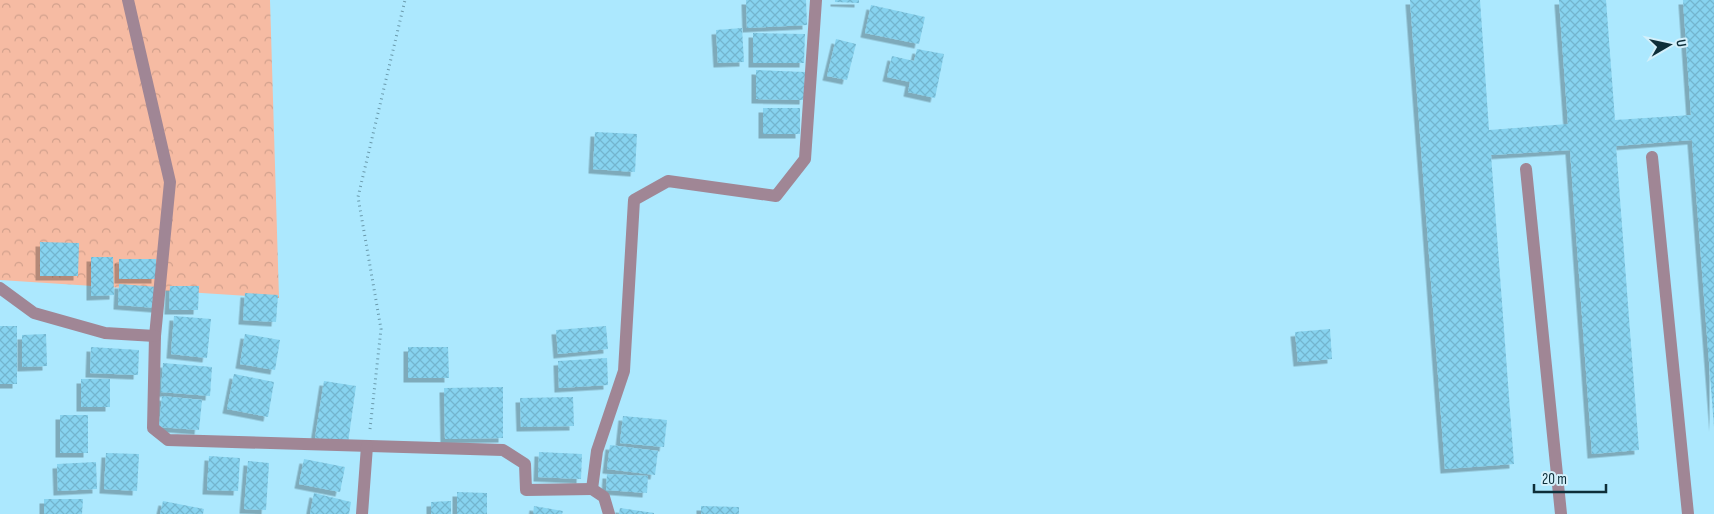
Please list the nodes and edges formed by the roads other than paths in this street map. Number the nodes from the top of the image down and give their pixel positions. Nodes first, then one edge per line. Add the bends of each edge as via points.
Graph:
1 (128, 0) edge
2 (816, 0) edge
3 (1652, 157) dead end
4 (1526, 169) dead end
5 (0, 288) edge
6 (156, 336) junction
7 (368, 446) junction
8 (592, 489) junction
9 (362, 514) edge
10 (609, 514) edge
11 (1561, 514) edge
12 (1688, 514) edge

1 - 6 street via 170,182
2 - 8 street via 805,160 776,196 668,181 634,200 624,371 597,450
3 - 12 street
4 - 11 street
5 - 6 street via 34,314 105,333
6 - 7 street via 153,428 168,440
7 - 8 street via 504,450 525,464 526,490
7 - 9 street
8 - 10 street via 604,496

